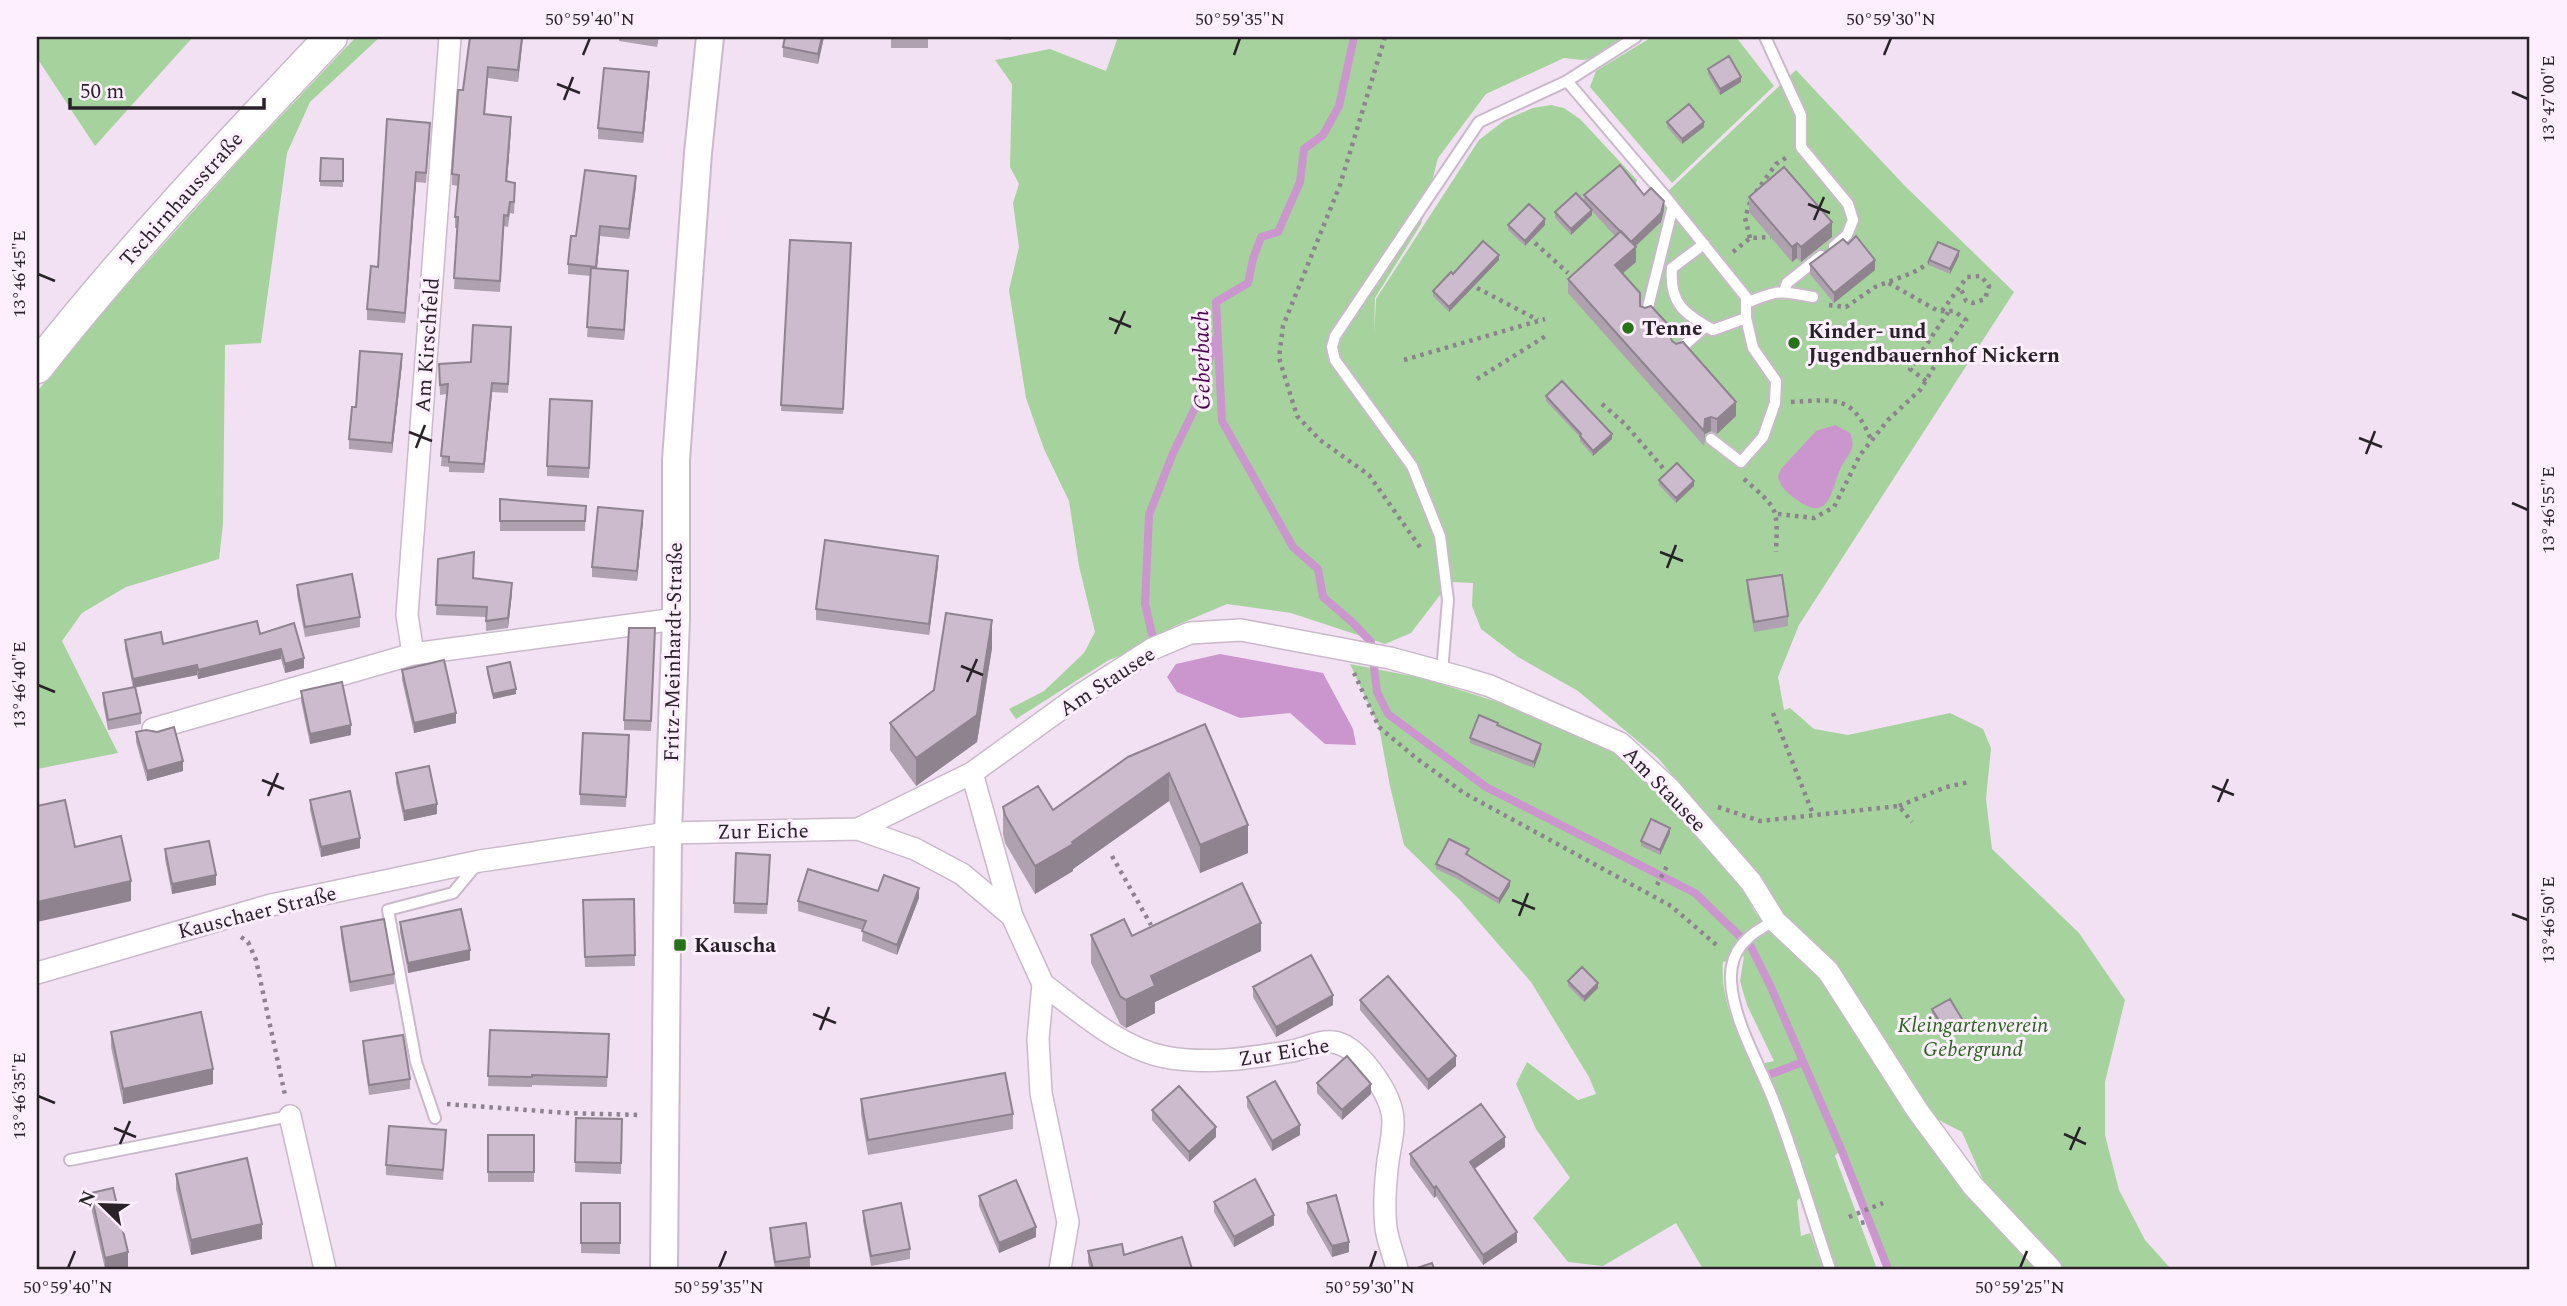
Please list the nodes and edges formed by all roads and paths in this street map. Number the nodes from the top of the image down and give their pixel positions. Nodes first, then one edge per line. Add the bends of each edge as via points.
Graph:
1 (331, 37) edge
2 (450, 37) edge
3 (710, 37) edge
4 (1385, 37) edge
5 (1636, 37) edge
6 (1765, 37) edge
7 (1567, 81) junction
8 (1801, 147) junction
9 (1673, 206) junction
10 (1771, 237) edge
11 (1535, 243) dead end
12 (1703, 244) junction
13 (1931, 262) edge
14 (1672, 268) junction
15 (1568, 273) dead end
16 (1654, 280) junction
17 (1887, 282) junction
18 (1477, 288) edge
19 (1961, 289) junction
20 (1784, 291) junction
21 (1813, 297) joint
22 (1746, 303) junction
23 (1942, 311) junction
24 (1949, 311) junction
25 (1646, 315) edge
26 (1545, 318) dead end
27 (1746, 318) junction
28 (1538, 321) junction
29 (1706, 326) junction
30 (1549, 334) dead end
31 (1678, 351) edge
32 (1404, 360) dead end
33 (37, 366) edge
34 (1477, 379) dead end
35 (1926, 381) junction
36 (1775, 403) junction
37 (1602, 404) dead end
38 (1711, 439) dead end
39 (1871, 441) junction
40 (1741, 462) junction
41 (1663, 468) dead end
42 (1778, 514) junction
43 (1423, 551) dead end
44 (1776, 552) dead end
45 (676, 619) junction
46 (1350, 649) junction
47 (412, 654) junction
48 (1442, 672) junction
49 (1773, 713) dead end
50 (153, 729) edge
51 (1030, 734) joint
52 (972, 773) junction
53 (1969, 782) dead end
54 (1715, 806) dead end
55 (1899, 806) junction
56 (1813, 814) junction
57 (1912, 822) dead end
58 (858, 829) junction
59 (668, 833) junction
60 (1112, 856) dead end
61 (480, 861) junction
62 (1668, 864) dead end
63 (1657, 885) dead end
64 (1012, 916) junction
65 (217, 920) junction
66 (1775, 921) junction
67 (1151, 925) edge
68 (1734, 961) junction
69 (37, 973) edge
70 (1043, 984) junction
71 (429, 1100) junction
72 (290, 1116) junction
73 (666, 1116) junction
74 (435, 1118) dead end
75 (71, 1160) dead end
76 (1883, 1203) dead end
77 (1849, 1217) dead end
78 (1869, 1220) dead end
79 (1861, 1223) dead end
80 (325, 1269) edge
81 (664, 1269) edge
82 (1060, 1269) edge
83 (1397, 1269) edge
84 (1830, 1269) edge
85 (2051, 1269) edge

1 - 33 main road, Tschirnhausstraße via 236,138
2 - 47 street, Am Kirschfeld via 407,615
3 - 45 street, Fritz-Meinhardt-Straße via 676,460
4 - 43 path via 1340,185 1283,326 1279,358 1297,416 1320,440 1369,475
5 - 7 lane
6 - 8 lane via 1801,115
7 - 9 lane
7 - 48 lane via 1479,122 1332,347 1335,360 1412,466 1440,536 1448,600
8 - 10 path via 1776,164 1748,203 1748,240
8 - 20 lane via 1848,204 1853,220 1847,236 1787,283
9 - 12 lane
9 - 16 lane
11 - 15 path
12 - 14 lane
12 - 22 lane
13 - 17 path
14 - 16 lane
14 - 29 lane via 1670,289 1689,317
16 - 25 lane
17 - 21 path via 1846,307 1832,307
17 - 23 path
18 - 28 path
19 - 19 path via 1966,301 1973,303 1989,293 1980,276 1967,277
19 - 23 path
20 - 21 lane
20 - 22 lane
22 - 27 lane
23 - 24 path
24 - 35 path via 1910,369
24 - 35 path via 1966,320
26 - 28 path
27 - 29 lane via 1713,330
27 - 36 lane via 1753,348 1776,381
28 - 32 path
29 - 31 lane
30 - 34 path
35 - 39 path
36 - 39 path via 1822,399 1847,405 1863,420
36 - 40 lane via 1763,438
37 - 41 path
38 - 40 lane
39 - 42 path via 1834,507 1814,518
40 - 42 path via 1744,479
42 - 44 path
45 - 47 street
45 - 59 street, Fritz-Meinhardt-Straße
46 - 48 street, Am Stausee
46 - 51 street, Am Stausee via 1241,630 1190,634 1161,645 1080,695
46 - 68 path via 1379,727 1416,758 1464,793 1671,906
47 - 50 street
48 - 66 street, Am Stausee via 1490,686 1620,743 1669,788 1751,882
49 - 56 path
51 - 52 street, Zur Eiche
52 - 58 street, Zur Eiche
52 - 64 street, Zur Eiche
53 - 55 path
54 - 56 path via 1760,821
55 - 56 path
55 - 57 path
58 - 59 street, Zur Eiche
58 - 64 street, Zur Eiche via 915,849 962,874
59 - 61 street, Kauschaer Straße
59 - 73 street, Fritz-Meinhardt-Straße
60 - 67 path
61 - 65 street, Kauschaer Straße
61 - 71 lane via 453,893 388,910 416,1062
62 - 63 path
64 - 70 street, Zur Eiche
65 - 69 street, Kauschaer Straße
65 - 72 path via 248,942 256,960
66 - 68 lane via 1744,941
66 - 85 street, Am Stausee via 1828,971 1917,1110 1973,1186
68 - 84 lane via 1731,981 1738,1012 1774,1102
70 - 82 street, Zur Eiche via 1038,1039 1041,1093 1068,1222
70 - 83 street, Zur Eiche via 1132,1045 1165,1057 1226,1061 1295,1051 1326,1041 1345,1047 1364,1061 1382,1087 1392,1113 1386,1229
71 - 73 path via 461,1107
71 - 74 lane
72 - 75 lane
72 - 80 street
73 - 81 street, Fritz-Meinhardt-Straße
76 - 77 path
78 - 79 path

